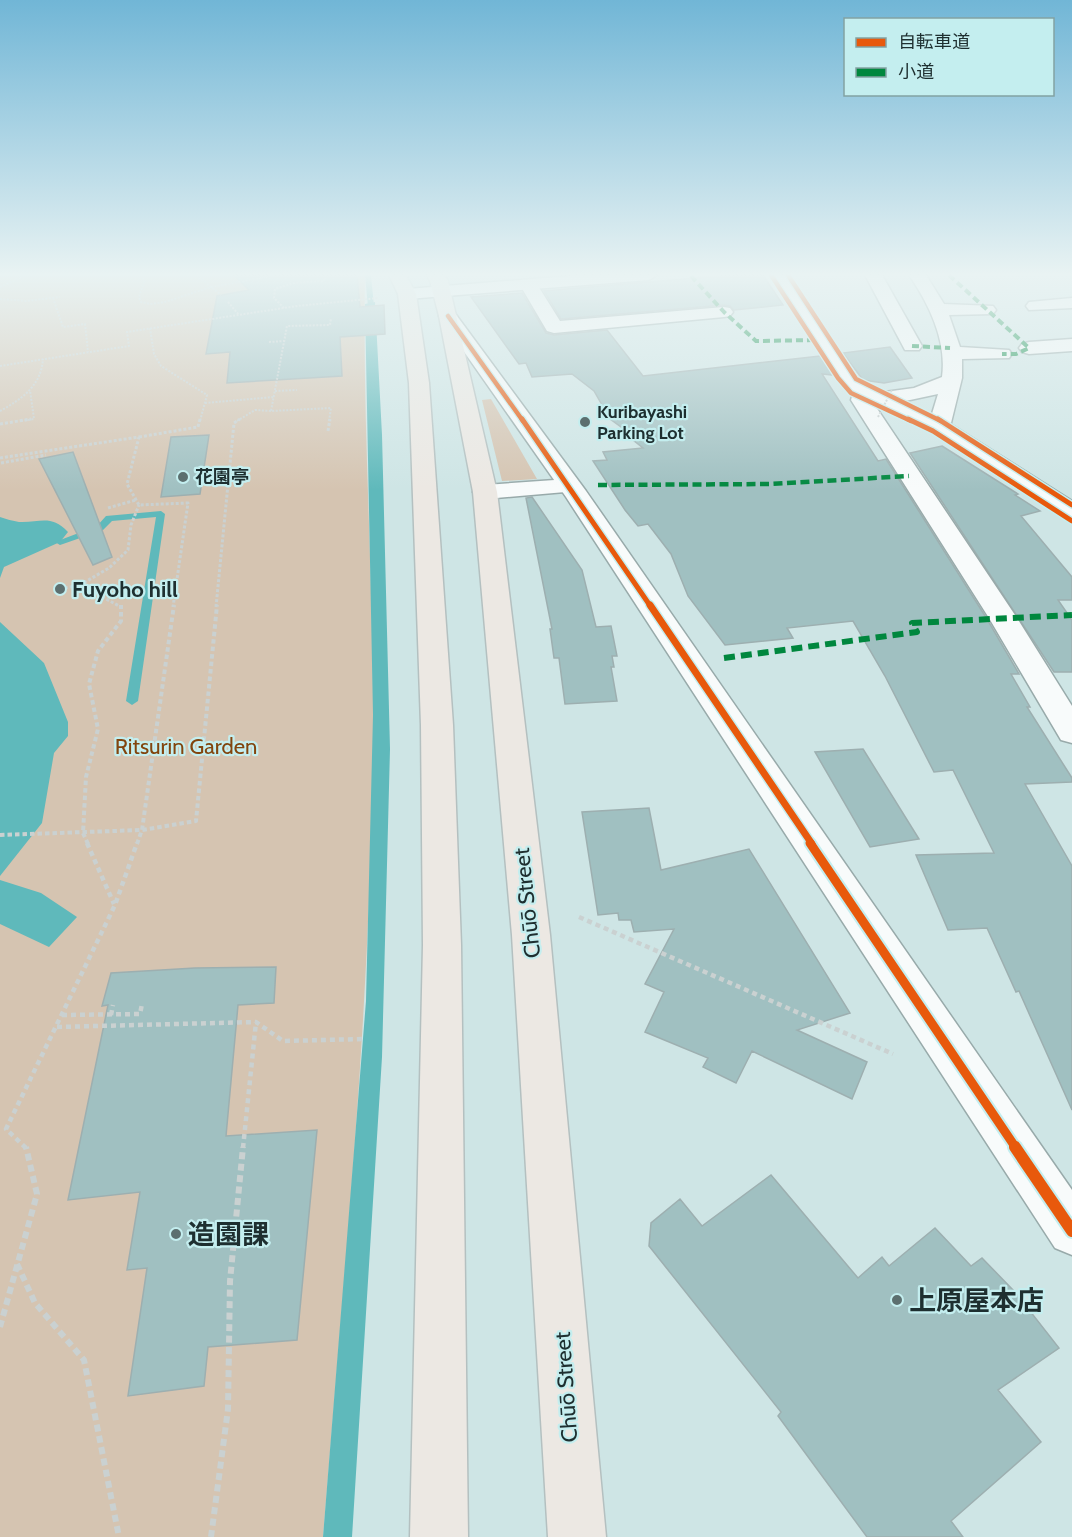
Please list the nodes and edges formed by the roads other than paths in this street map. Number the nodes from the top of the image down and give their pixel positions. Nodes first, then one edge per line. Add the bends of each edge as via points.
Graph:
1 (418, 347) edge
2 (436, 347) edge
3 (460, 347) edge
4 (827, 347) edge
5 (949, 347) edge
6 (1047, 347) edge
7 (1029, 348) dead end
8 (951, 353) junction
9 (1002, 354) dead end
10 (950, 381) junction
11 (879, 400) junction
12 (939, 427) junction
13 (569, 486) junction
14 (485, 492) junction
15 (1072, 512) edge
16 (1072, 732) edge
17 (1072, 1231) edge
18 (439, 1537) edge
19 (577, 1537) edge

1 - 18 highway via 437,726 442,945
2 - 14 highway, Chūō Street
3 - 13 street
4 - 11 street via 850,382
5 - 8 street
6 - 7 street
8 - 9 street
8 - 10 street
10 - 11 street via 936,389
10 - 12 street
11 - 12 street
11 - 16 street via 885,439 1003,618
12 - 15 street
13 - 14 street
13 - 17 street
14 - 19 highway, Chūō Street via 532,947

